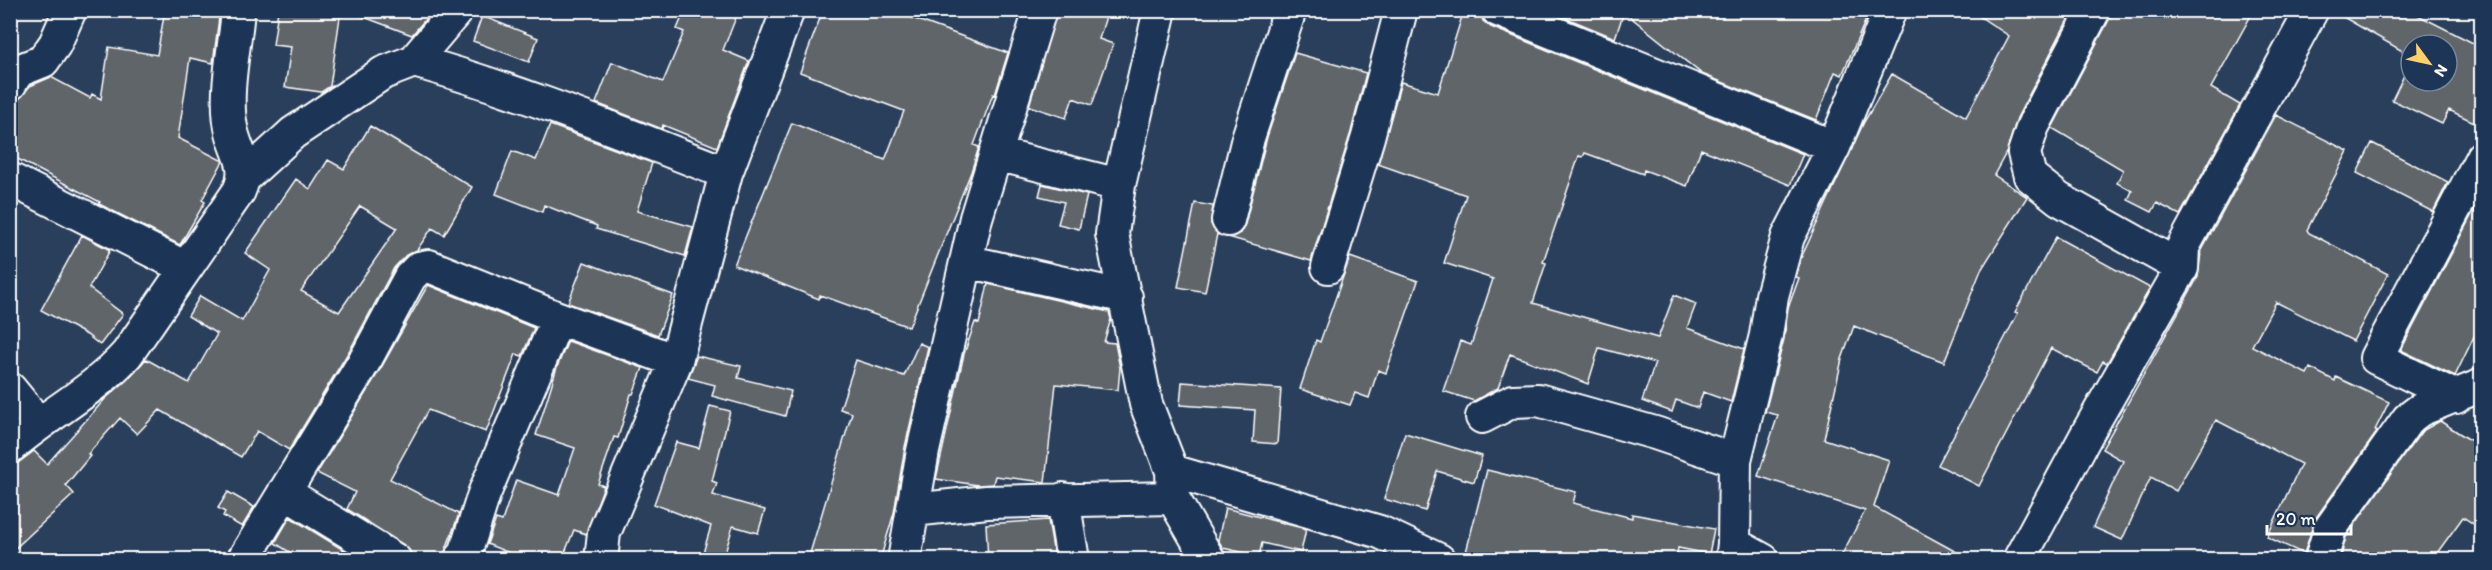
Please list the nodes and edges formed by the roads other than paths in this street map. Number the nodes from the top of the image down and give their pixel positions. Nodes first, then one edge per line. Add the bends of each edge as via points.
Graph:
1 (70, 10) edge
2 (238, 10) edge
3 (457, 10) edge
4 (788, 10) edge
5 (1040, 10) edge
6 (1160, 10) edge
7 (1290, 10) edge
8 (1401, 10) edge
9 (1890, 10) edge
10 (2094, 10) edge
11 (2311, 11) edge
12 (1515, 14) edge
13 (414, 61) junction
14 (10, 84) edge
15 (1834, 147) junction
16 (996, 154) junction
17 (2481, 157) edge
18 (726, 173) junction
19 (246, 176) junction
20 (10, 179) edge
21 (1119, 185) junction
22 (1228, 220) dead end
23 (966, 261) junction
24 (1328, 267) dead end
25 (186, 268) junction
26 (2182, 268) junction
27 (1126, 297) junction
28 (558, 318) junction
29 (676, 361) junction
30 (10, 389) edge
31 (2469, 391) edge
32 (1482, 417) dead end
33 (38, 423) junction
34 (10, 447) edge
35 (1735, 460) junction
36 (1172, 484) junction
37 (284, 492) junction
38 (1063, 499) junction
39 (913, 510) junction
40 (1733, 552) edge
41 (243, 560) edge
42 (395, 560) edge
43 (460, 560) edge
44 (601, 560) edge
45 (904, 560) edge
46 (1073, 560) edge
47 (1209, 560) edge
48 (1439, 560) edge
49 (1763, 560) edge
50 (2019, 560) edge
51 (2321, 560) edge

1 - 14 street via 43,61 18,71
2 - 19 street via 229,104 232,131
3 - 13 street
4 - 18 street
5 - 16 street
6 - 21 street
7 - 22 street via 1248,138
8 - 24 street
9 - 15 street
10 - 26 street via 2033,126 2024,153 2030,176 2059,199
11 - 26 street via 2183,247
12 - 15 street
13 - 18 street via 552,106
13 - 19 street via 383,73 302,127
15 - 35 street via 1788,237
16 - 21 street
16 - 23 street
17 - 31 street via 2376,358
18 - 29 street
19 - 25 street
20 - 25 street
21 - 27 street via 1112,234
23 - 27 street
23 - 39 street
25 - 33 street via 109,374
26 - 50 street
27 - 36 street via 1146,404
28 - 29 street
28 - 37 street via 429,266 419,268 410,277 368,357
28 - 43 street
29 - 44 street via 604,533
30 - 33 street
31 - 51 street via 2420,410 2399,430 2330,529
32 - 35 street via 1514,400 1538,400
33 - 34 street
35 - 40 street
36 - 38 street
36 - 47 street
36 - 48 street via 1380,532
37 - 41 street
37 - 42 street
38 - 39 street
38 - 46 street
39 - 45 street
40 - 49 street

